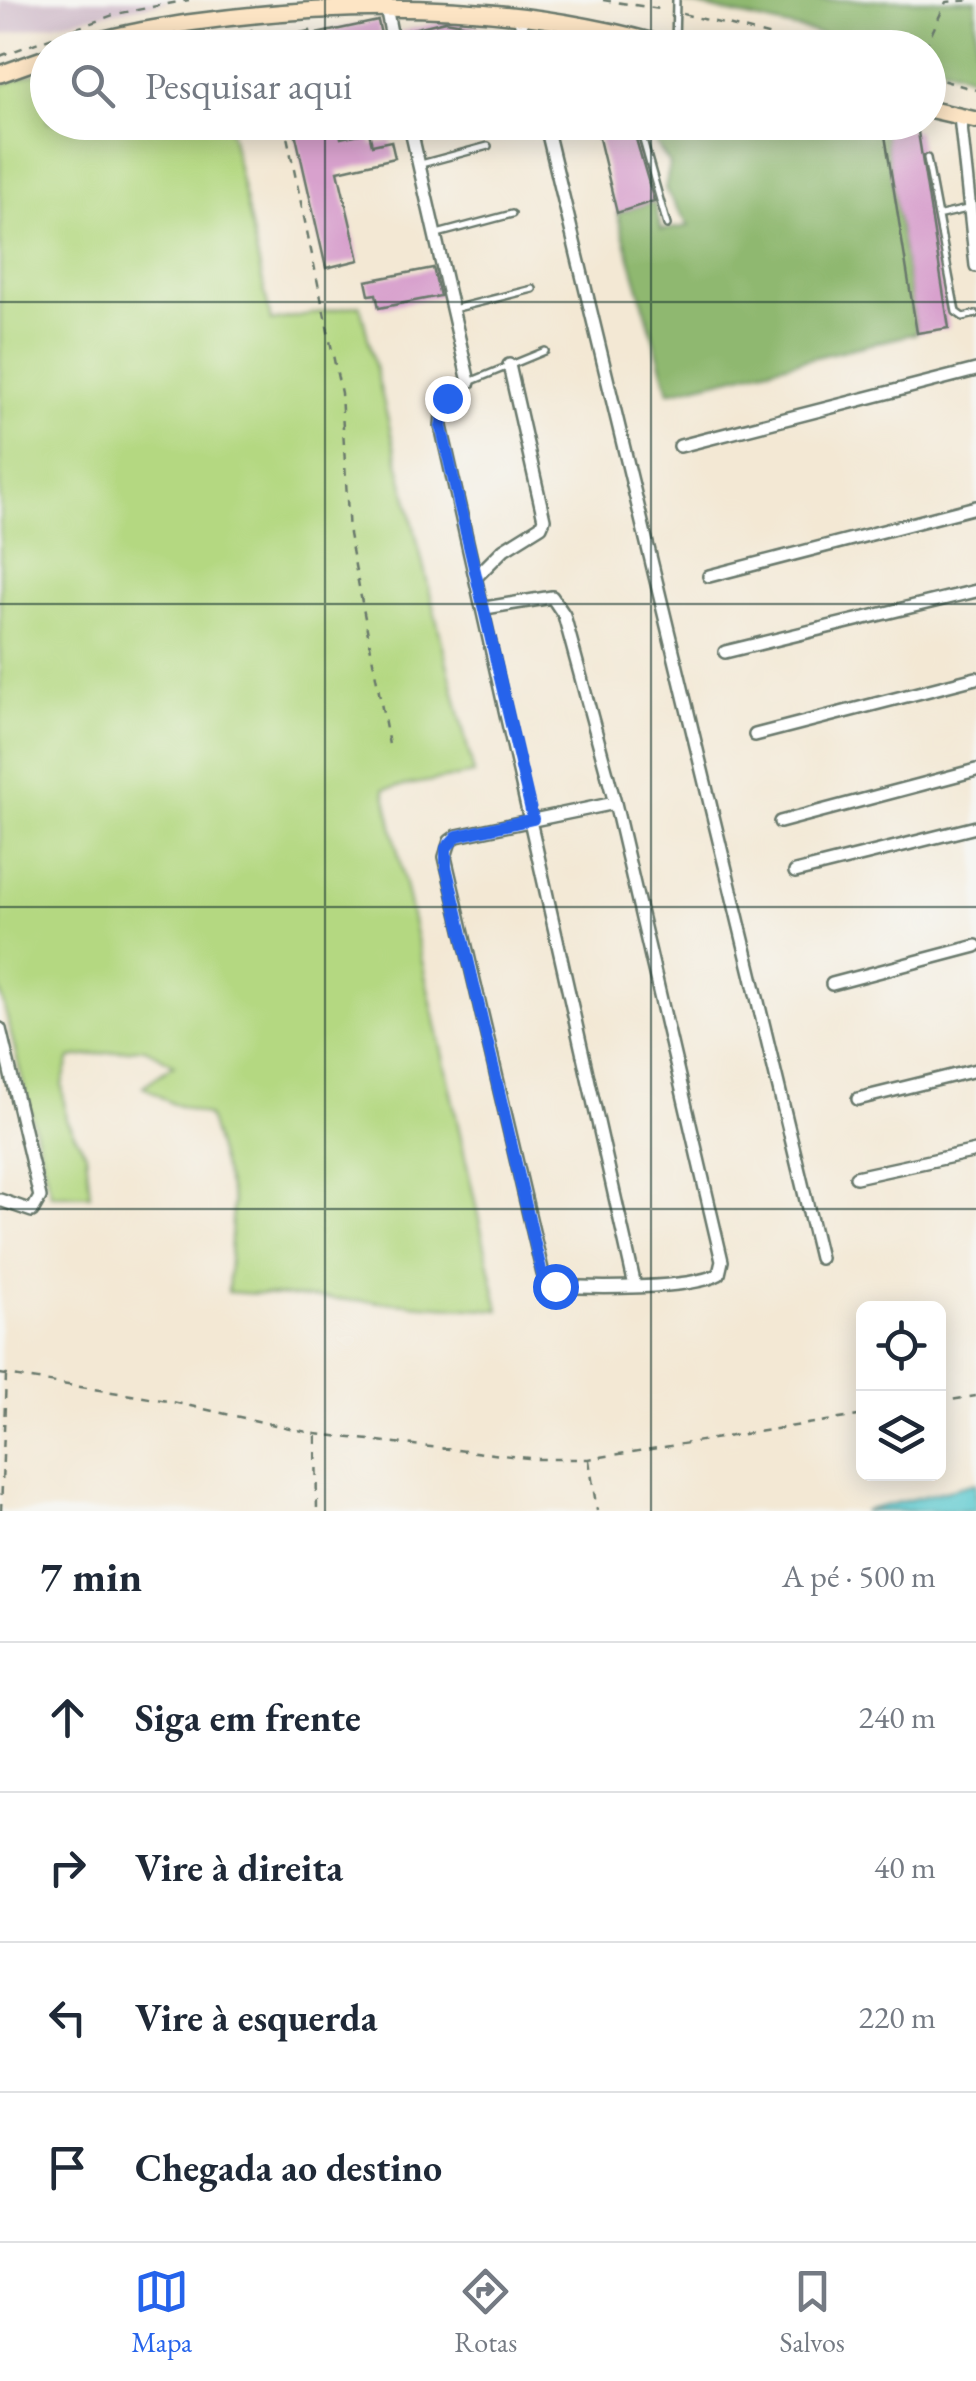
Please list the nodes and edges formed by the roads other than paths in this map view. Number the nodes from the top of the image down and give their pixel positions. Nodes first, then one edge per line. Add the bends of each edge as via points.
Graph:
1 (676, 0) edge
2 (362, 3) edge
3 (433, 5) edge
4 (386, 6) junction
5 (519, 16) junction
6 (165, 30) edge
7 (391, 30) edge
8 (522, 30) edge
9 (576, 30) edge
10 (676, 30) edge
11 (30, 63) edge
12 (0, 74) edge
13 (968, 119) edge
14 (413, 140) edge
15 (549, 140) edge
16 (643, 140) edge
17 (488, 146) dead end
18 (927, 158) dead end
19 (418, 165) junction
20 (968, 209) junction
21 (512, 214) dead end
22 (941, 215) junction
23 (667, 225) dead end
24 (434, 235) junction
25 (976, 266) edge
26 (533, 289) dead end
27 (450, 309) junction
28 (976, 314) edge
29 (545, 352) dead end
30 (509, 365) junction
31 (976, 370) edge
32 (469, 382) junction
33 (680, 446) dead end
34 (976, 508) edge
35 (478, 575) junction
36 (709, 576) dead end
37 (976, 591) edge
38 (485, 608) junction
39 (725, 652) dead end
40 (976, 678) edge
41 (755, 735) dead end
42 (976, 770) edge
43 (615, 803) junction
44 (533, 819) junction
45 (780, 822) dead end
46 (976, 826) edge
47 (795, 872) dead end
48 (976, 946) edge
49 (832, 984) dead end
50 (0, 1029) edge
51 (976, 1070) edge
52 (858, 1099) dead end
53 (976, 1151) edge
54 (856, 1177) dead end
55 (0, 1200) edge
56 (820, 1258) dead end
57 (635, 1286) junction

1 - 10 lane
2 - 4 main road
2 - 6 main road via 245,14
3 - 4 main road
3 - 5 main road
4 - 7 street
5 - 8 street
5 - 9 main road
11 - 12 main road
13 - 20 street
14 - 19 street
15 - 56 street
16 - 23 lane
17 - 19 lane
18 - 22 lane
19 - 24 street
20 - 22 lane
20 - 25 street
21 - 24 lane
22 - 28 lane via 956,312
24 - 27 street
26 - 27 lane
27 - 32 street
29 - 30 lane
30 - 32 lane
30 - 35 street via 544,519
31 - 33 street
32 - 35 street via 444,402 441,426
34 - 36 street
35 - 38 street
37 - 39 street
38 - 43 street via 532,596 558,601
38 - 44 street
40 - 41 street
42 - 45 street
43 - 44 street
43 - 57 street via 722,1266 707,1279
44 - 57 street
44 - 57 street via 457,836 446,848 446,866 542,1274 555,1286
46 - 47 street
48 - 49 street
50 - 55 street via 40,1197 32,1211
51 - 52 street
53 - 54 street

